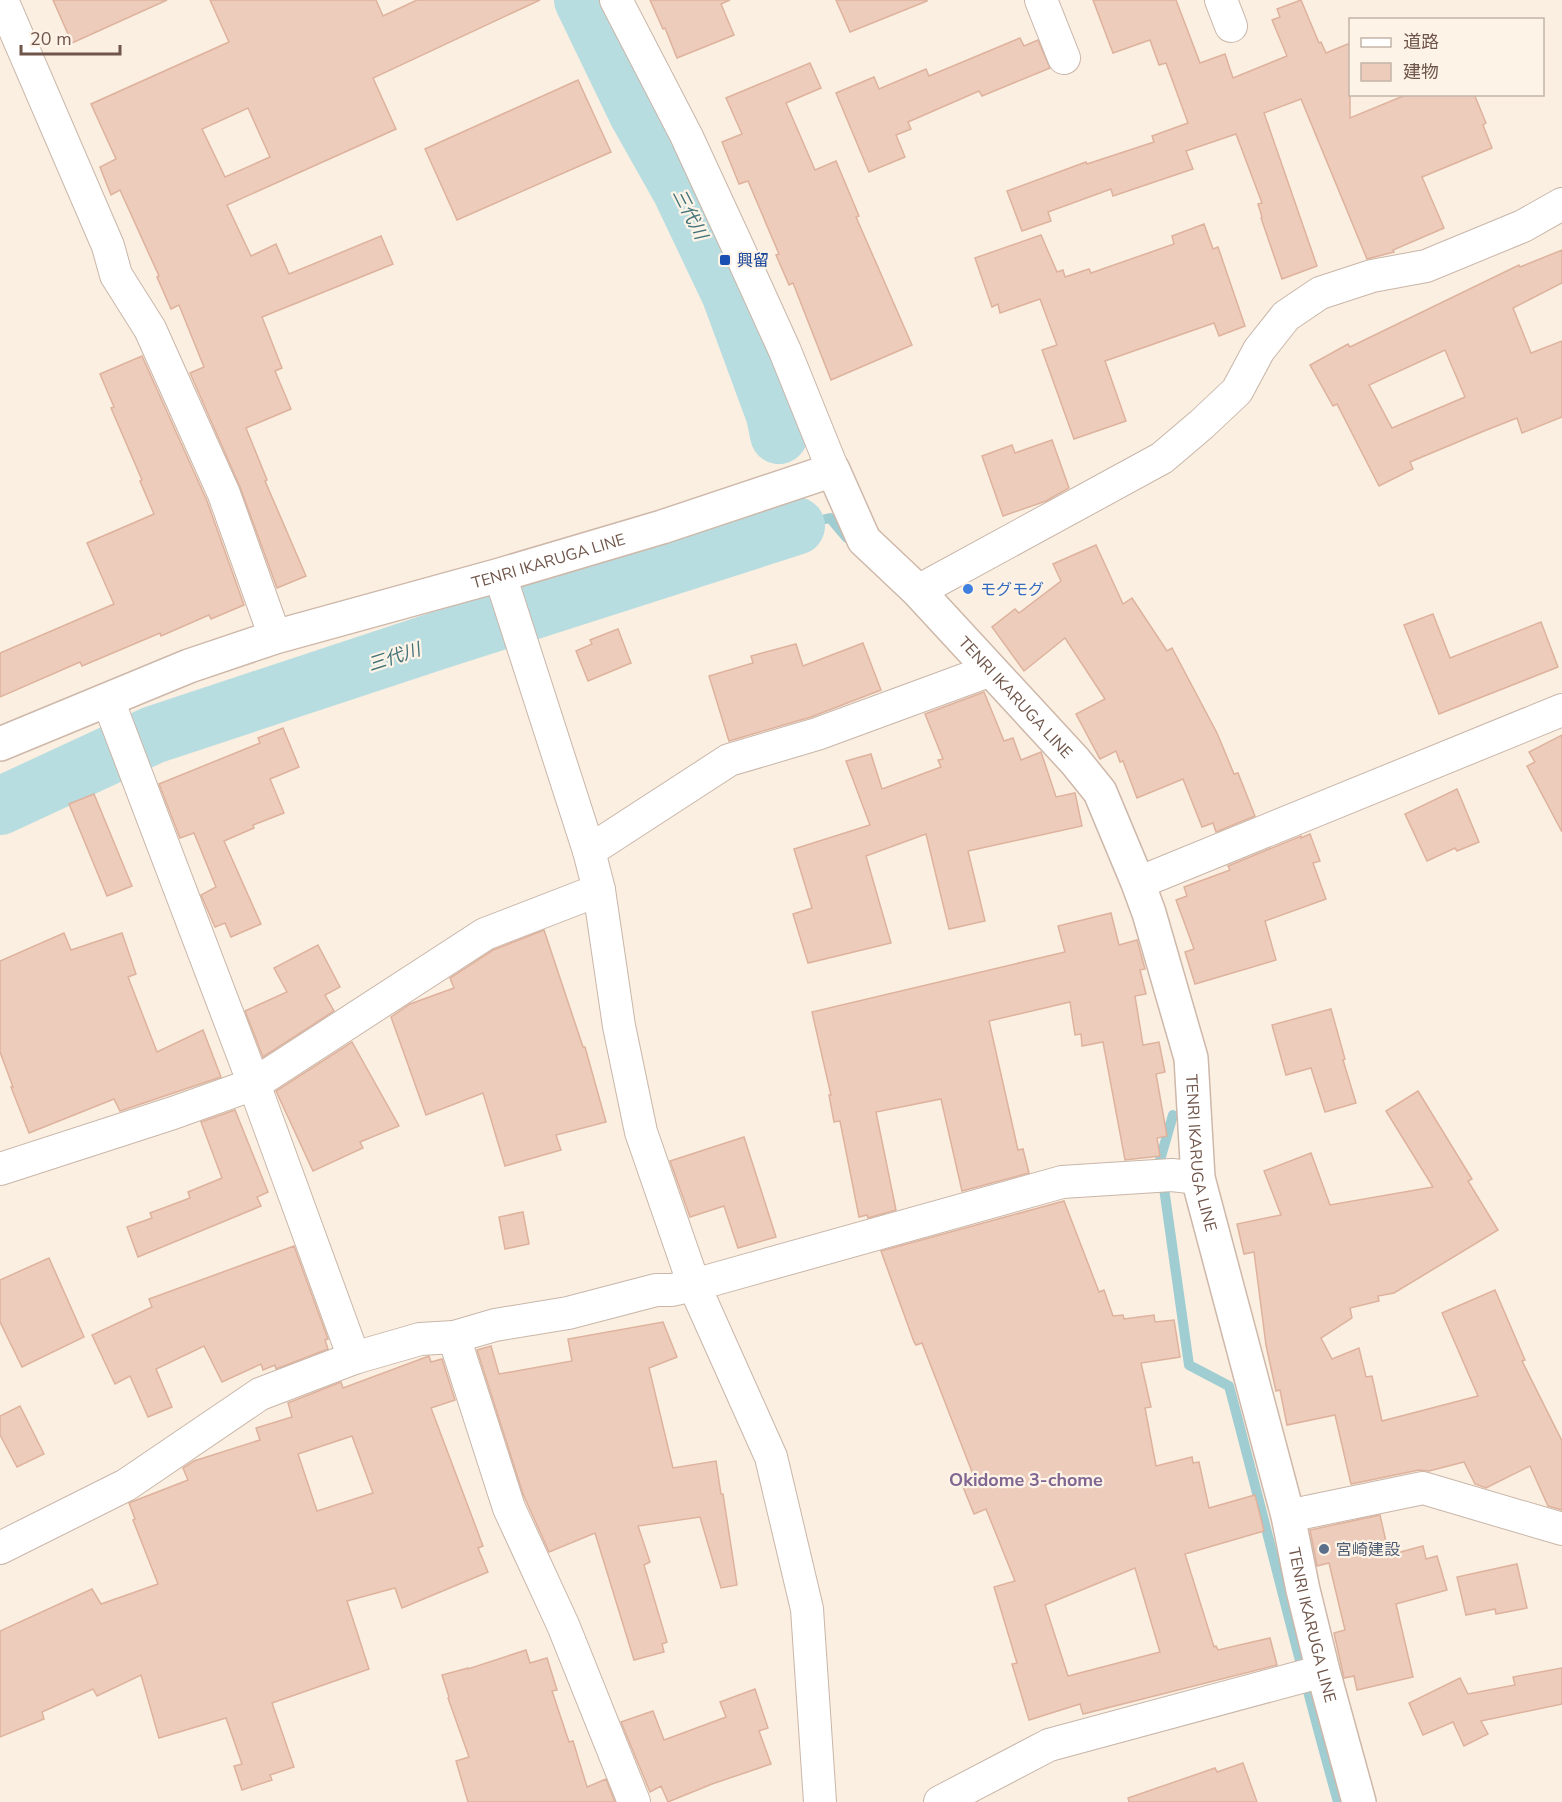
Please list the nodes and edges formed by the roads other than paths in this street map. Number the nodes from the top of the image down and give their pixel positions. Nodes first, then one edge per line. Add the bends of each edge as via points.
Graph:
1 (2, 0) edge
2 (615, 0) edge
3 (1041, 0) edge
4 (1064, 58) dead end
5 (1562, 204) edge
6 (833, 470) junction
7 (500, 575) junction
8 (918, 591) junction
9 (275, 637) junction
10 (991, 670) junction
11 (108, 700) junction
12 (1562, 710) edge
13 (0, 744) edge
14 (589, 851) junction
15 (1138, 883) junction
16 (599, 890) junction
17 (255, 1084) junction
18 (0, 1168) edge
19 (1185, 1177) junction
20 (694, 1285) junction
21 (454, 1337) junction
22 (354, 1358) junction
23 (1288, 1516) junction
24 (1562, 1529) edge
25 (0, 1548) edge
26 (1311, 1675) junction
27 (634, 1802) edge
28 (820, 1802) edge
29 (940, 1802) edge
30 (1359, 1802) edge

1 - 9 street via 108,246 116,275 150,329 224,494
2 - 6 street via 686,135 785,351
3 - 4 street
5 - 8 street via 1523,226 1426,266 1372,276 1320,293 1286,316 1259,350 1237,391 1162,458
6 - 7 main road, TENRI IKARUGA LINE
6 - 8 main road, TENRI IKARUGA LINE via 864,540
7 - 9 main road, TENRI IKARUGA LINE
7 - 14 street
8 - 10 main road, TENRI IKARUGA LINE
9 - 11 main road, TENRI IKARUGA LINE via 189,666
10 - 14 street via 817,734 729,760
10 - 15 main road, TENRI IKARUGA LINE via 1100,792
11 - 13 main road, TENRI IKARUGA LINE
11 - 17 street
12 - 15 street
14 - 16 street
15 - 19 main road, TENRI IKARUGA LINE via 1191,1058
16 - 17 street via 485,934
16 - 20 street via 619,1026 642,1132
17 - 18 street
17 - 22 street
19 - 20 street via 1062,1182
19 - 23 main road, TENRI IKARUGA LINE
20 - 21 street via 656,1290
20 - 28 street via 771,1457 807,1609
21 - 22 street via 420,1339
21 - 27 street via 509,1508 563,1625
22 - 25 street via 260,1394 126,1485
23 - 24 street via 1423,1488
23 - 26 main road, TENRI IKARUGA LINE via 1303,1590
26 - 29 street via 1049,1745
26 - 30 main road, TENRI IKARUGA LINE

